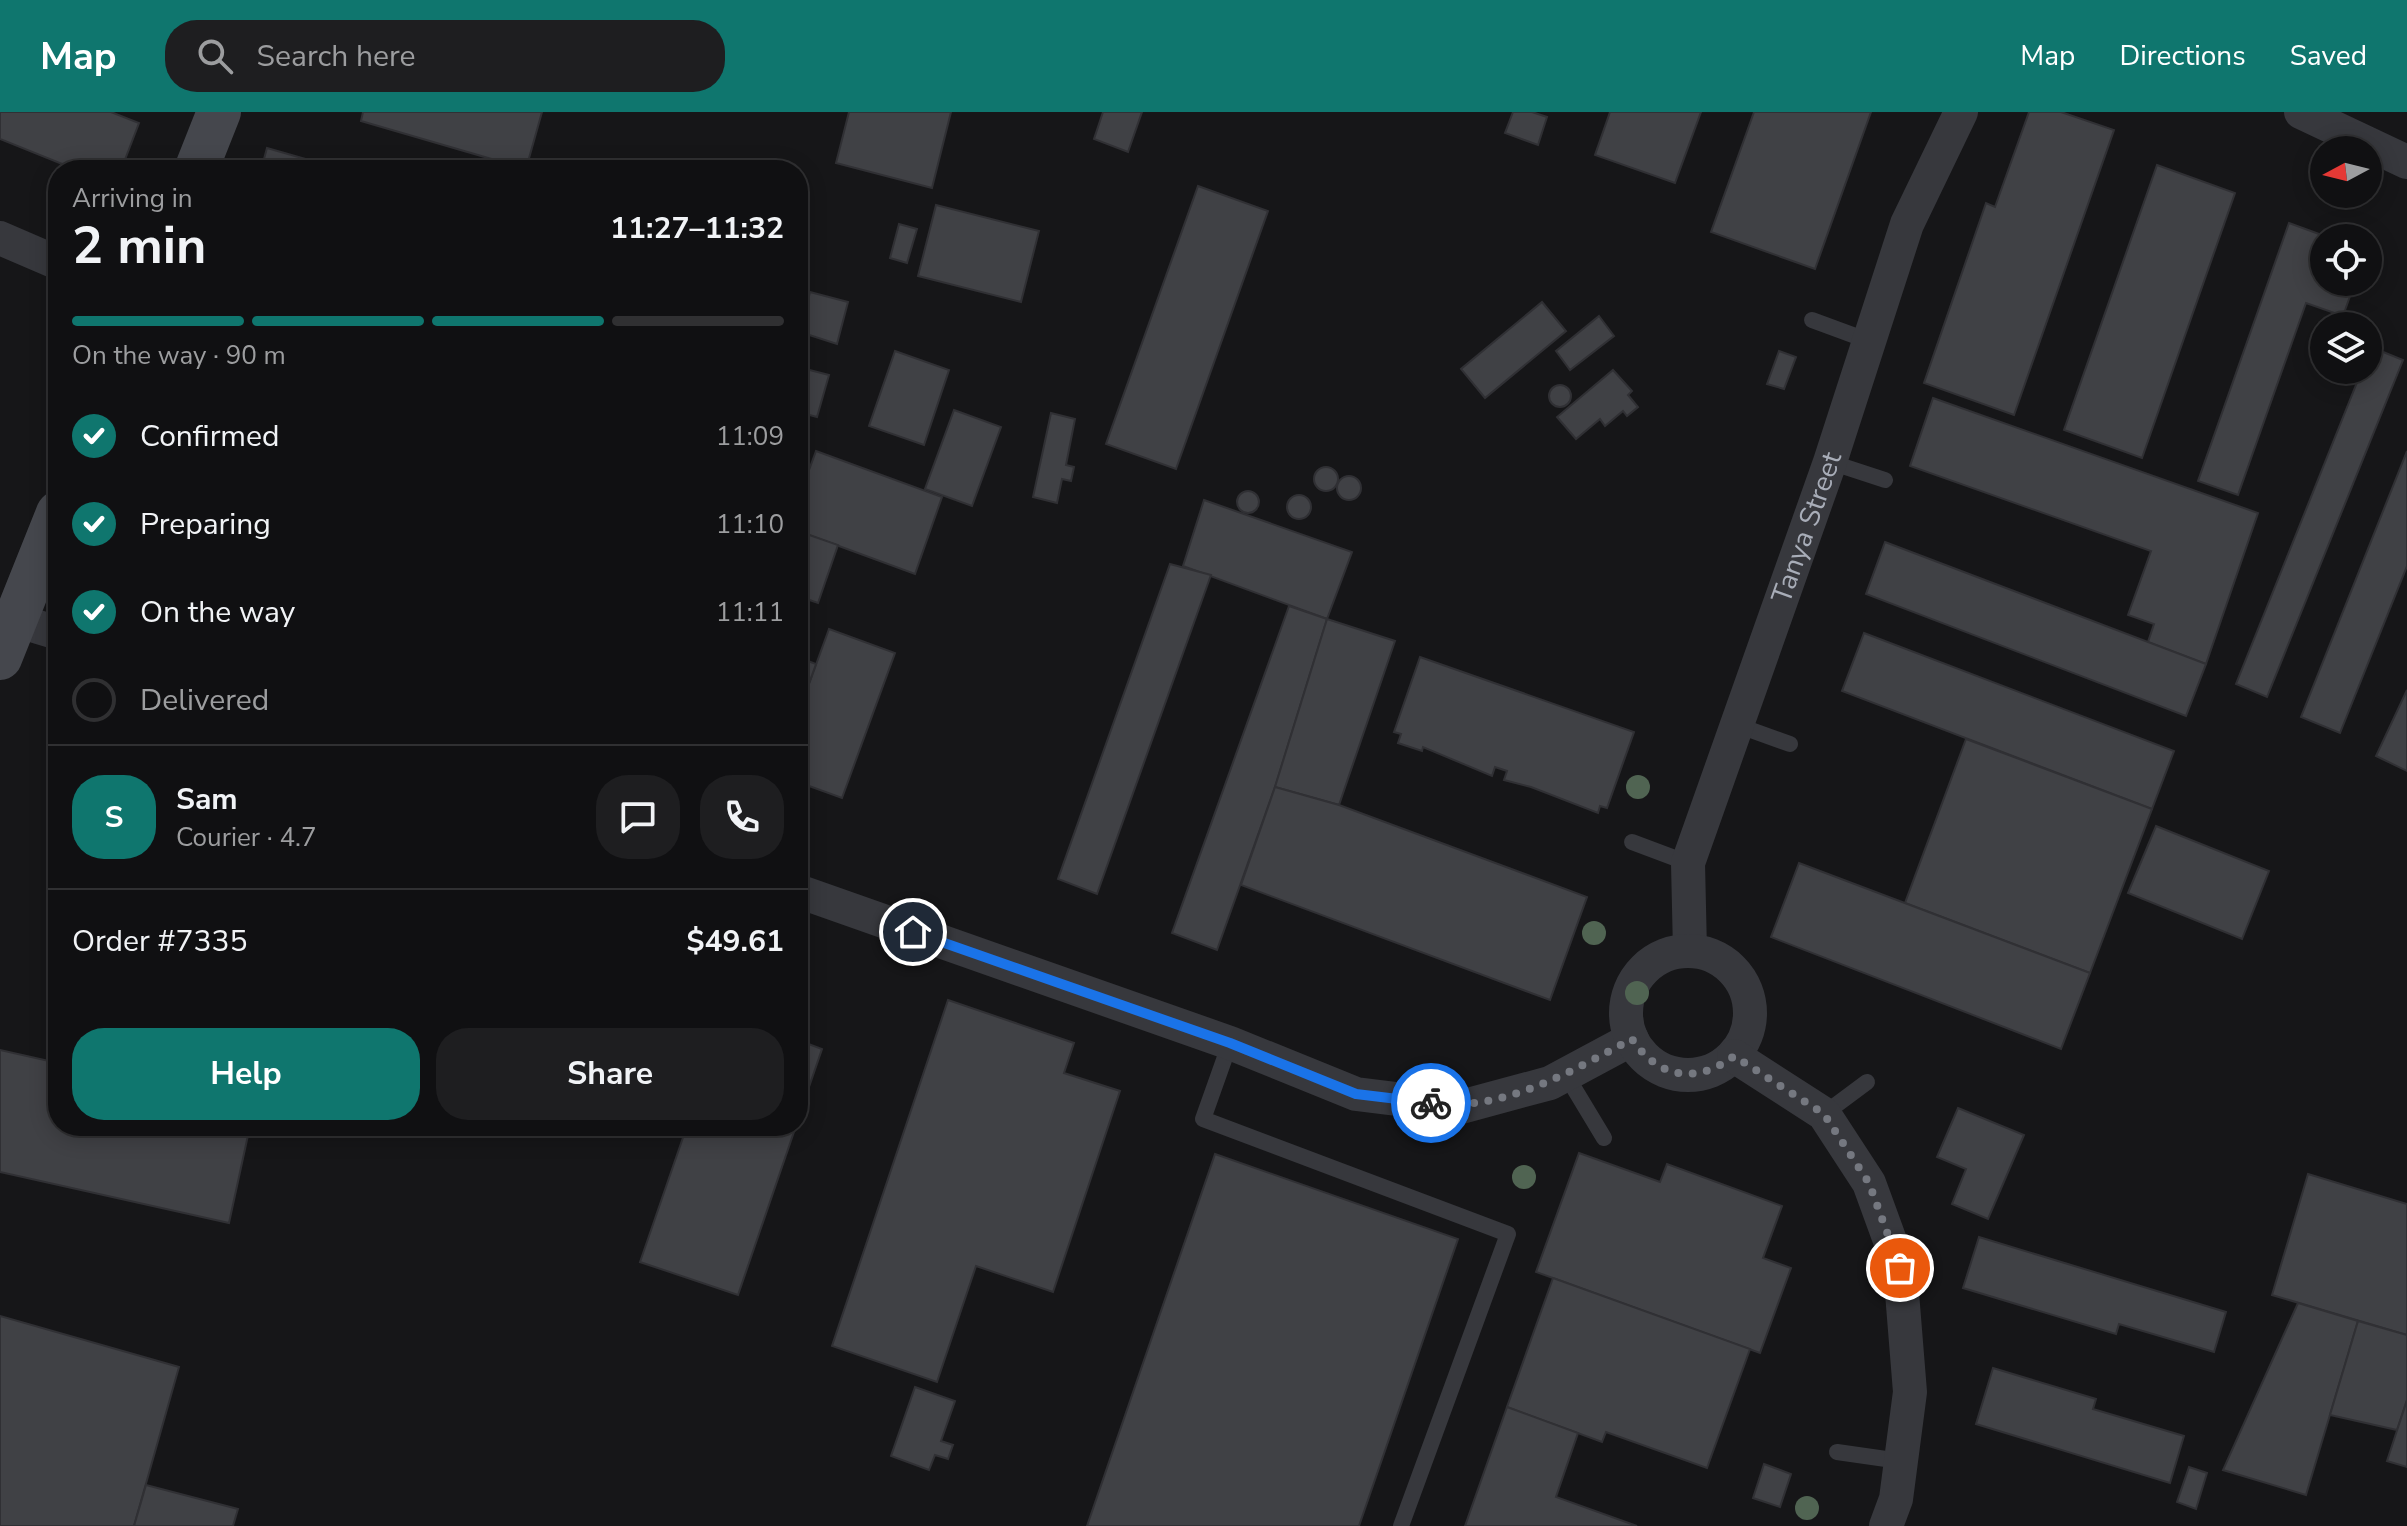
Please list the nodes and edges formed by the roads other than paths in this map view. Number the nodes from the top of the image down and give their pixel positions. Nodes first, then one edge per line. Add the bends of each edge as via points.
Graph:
1 (219, 112) edge
2 (1961, 112) edge
3 (2301, 112) edge
4 (200, 160) edge
5 (2407, 162) edge
6 (0, 238) edge
7 (48, 259) edge
8 (1812, 320) dead end
9 (1869, 341) junction
10 (1830, 462) junction
11 (1885, 480) dead end
12 (48, 538) edge
13 (48, 634) edge
14 (8, 639) edge
15 (1737, 725) junction
16 (1790, 744) dead end
17 (1632, 842) dead end
18 (1688, 863) junction
19 (808, 895) edge
20 (1690, 951) junction
21 (1632, 1039) junction
22 (1230, 1043) junction
23 (1734, 1056) junction
24 (1566, 1075) junction
25 (1867, 1082) dead end
26 (1824, 1114) junction
27 (1604, 1138) dead end
28 (1837, 1452) dead end
29 (1900, 1461) junction
30 (1401, 1526) edge
31 (1886, 1526) edge

1 - 4 street
2 - 9 street, Tanya Street via 1907,224
3 - 5 street
6 - 7 street
8 - 9 lane
9 - 10 street, Tanya Street
10 - 11 lane
10 - 15 street, Tanya Street
12 - 14 street
13 - 14 street
15 - 16 lane
15 - 18 street, Tanya Street
17 - 18 lane
18 - 20 street, Tanya Street
19 - 22 street
20 - 21 street via 1669,954 1636,979 1626,1019
20 - 23 street via 1727,965 1749,999 1745,1039
21 - 23 street via 1643,1056 1678,1075 1698,1075
21 - 24 street
22 - 24 street via 1356,1094 1461,1107
22 - 30 lane via 1203,1119 1508,1234
23 - 26 street
24 - 27 lane
25 - 26 lane
26 - 29 street via 1869,1183 1900,1268 1910,1392
28 - 29 lane
29 - 31 street via 1896,1499

